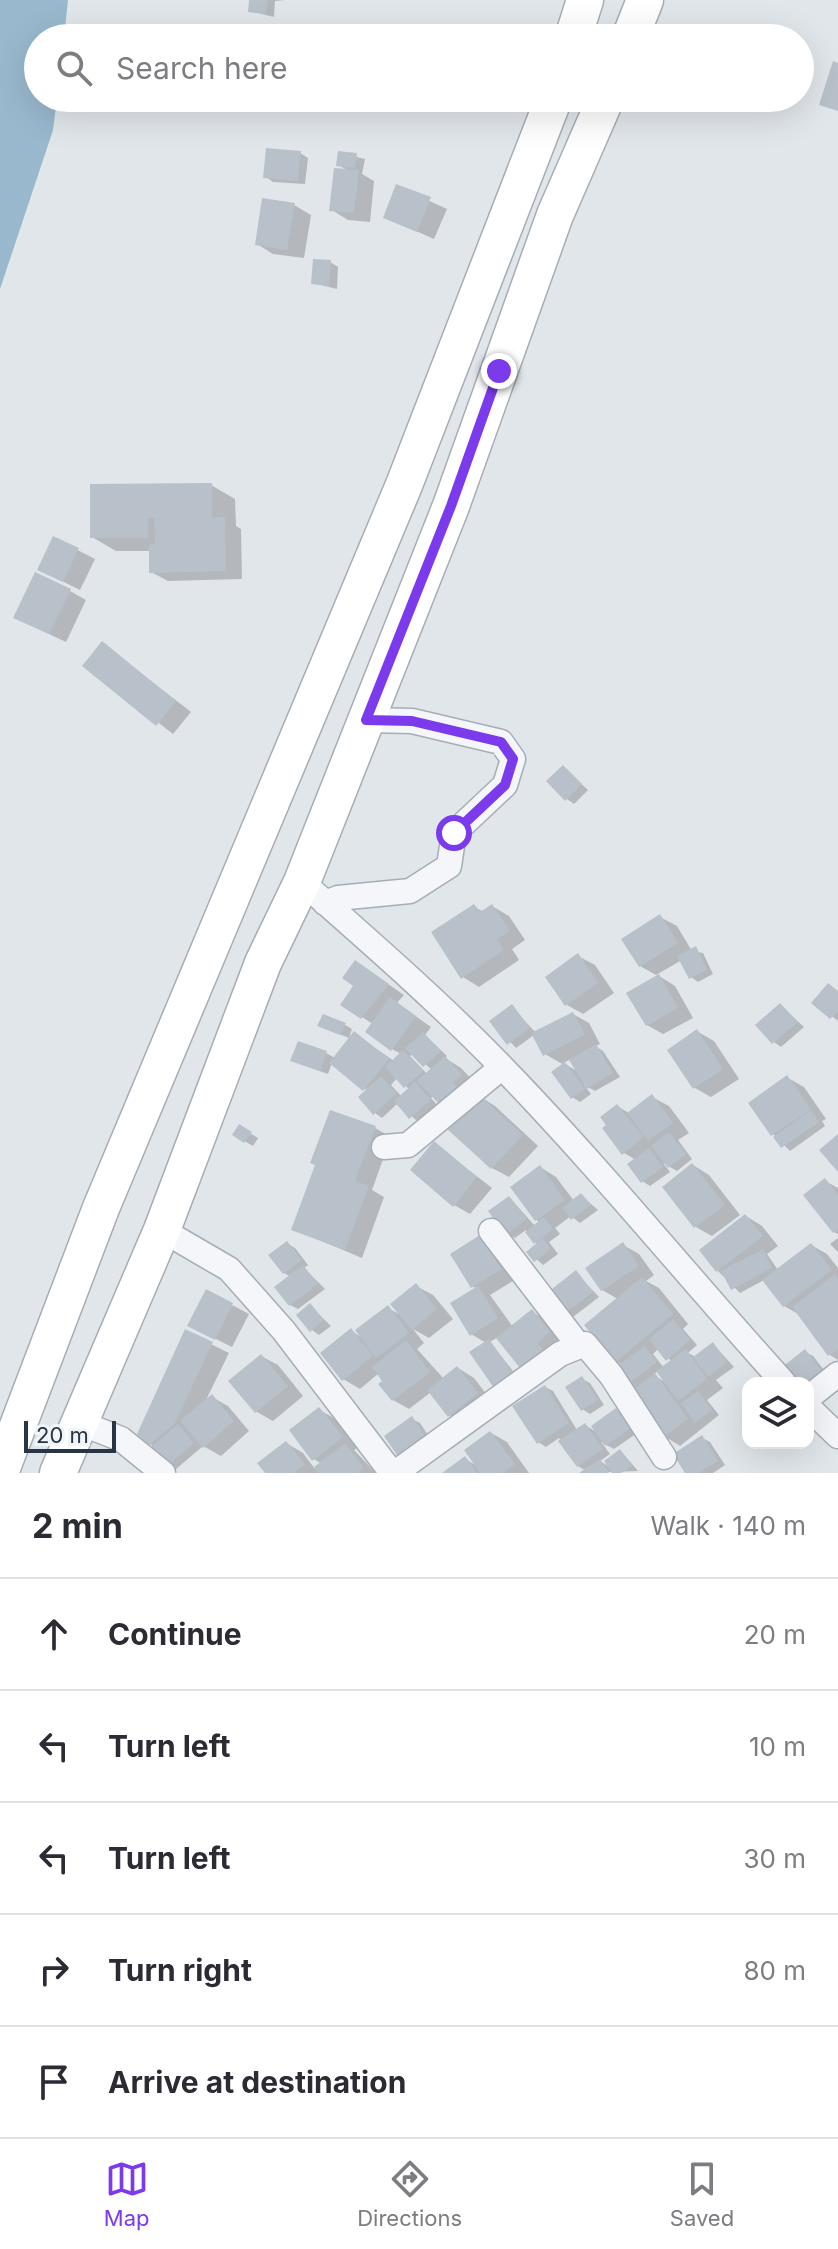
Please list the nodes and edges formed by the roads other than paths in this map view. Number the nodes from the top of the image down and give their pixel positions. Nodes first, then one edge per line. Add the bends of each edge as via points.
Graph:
1 (585, 0) edge
2 (645, 0) edge
3 (577, 24) edge
4 (636, 24) edge
5 (549, 112) edge
6 (600, 112) edge
7 (366, 720) junction
8 (314, 893) junction
9 (502, 1067) junction
10 (384, 1147) dead end
11 (162, 1230) junction
12 (491, 1231) dead end
13 (579, 1346) junction
14 (838, 1374) edge
15 (779, 1377) edge
16 (814, 1393) edge
17 (814, 1413) edge
18 (78, 1422) junction
19 (838, 1436) edge
20 (664, 1457) dead end
21 (0, 1473) edge
22 (58, 1473) edge
23 (163, 1473) edge
24 (393, 1473) edge

1 - 3 main road
2 - 4 main road
5 - 21 main road via 404,485 101,1208
6 - 7 main road via 555,215 451,506
7 - 8 main road
7 - 8 street via 412,721 501,742 513,759 505,785 454,833 449,866 410,891 338,898
8 - 9 street via 406,972
8 - 11 main road via 263,963
9 - 10 street via 408,1145
9 - 15 street
11 - 18 main road
11 - 24 street via 229,1269 284,1331
12 - 13 street
13 - 20 street via 585,1344 594,1352
13 - 24 street via 560,1354
14 - 16 street
17 - 19 street
18 - 22 main road
18 - 23 street via 121,1439

